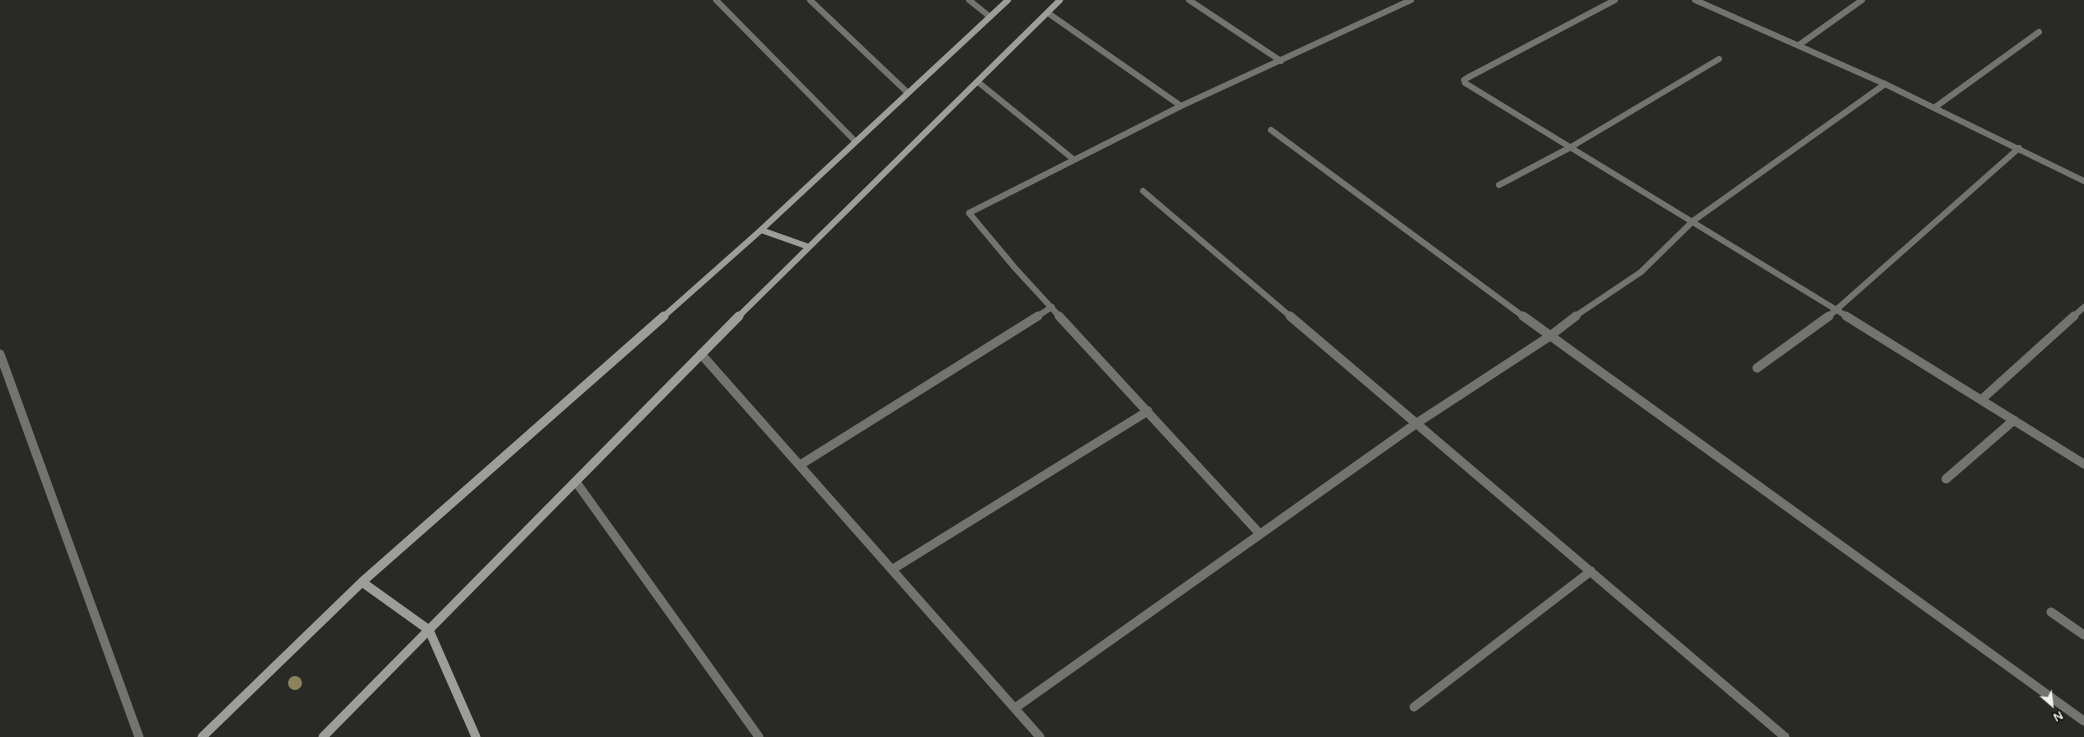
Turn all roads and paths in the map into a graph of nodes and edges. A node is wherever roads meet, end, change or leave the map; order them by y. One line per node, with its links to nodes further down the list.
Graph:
1 (716, 0): 23 (street)
2 (810, 0): 19 (street)
3 (969, 0): 12 (street)
4 (1008, 0): 12 (street)
5 (1060, 0): 11 (street)
6 (1189, 0): 16 (street)
7 (1411, 0): 16 (street)
8 (1615, 0): 24 (street)
9 (1695, 0): 14 (street)
10 (1862, 0): 14 (street)
11 (1048, 13): 17 (street); 20 (street)
12 (989, 16): 19 (street)
13 (2039, 32): 21 (street)
14 (1799, 45): 18 (street)
15 (1719, 59): 24 (street)
16 (1281, 60): 20 (street)
17 (978, 82): 26 (street); 32 (street)
18 (1884, 84): 21 (street); 30 (street)
19 (907, 92): 23 (street)
20 (1181, 106): 26 (street)
21 (1934, 108): 25 (street)
22 (1271, 130): 36 (street)
23 (855, 141): 31 (street)
24 (1571, 147): 28 (street); 30 (street)
25 (2018, 148): 27 (street); 35 (street)
26 (1073, 159): 34 (street)
27 (2084, 180)
28 (1499, 185)
29 (1143, 191): 43 (street)
30 (1693, 221): 35 (street); 36 (street)
31 (761, 230): 32 (street); 51 (street)
32 (809, 247): 38 (street)
33 (2084, 307): 40 (street)
34 (1052, 308): 41 (street); 45 (street)
35 (1837, 310): 39 (street); 40 (street)
36 (1550, 336): 43 (street); 57 (street)
37 (0, 354): 58 (street)
38 (701, 354): 45 (street); 47 (street)
39 (1758, 368)
40 (1982, 400): 42 (street)
41 (1148, 411): 48 (street); 49 (street)
42 (2014, 420): 44 (street); 46 (street)
43 (1417, 423): 48 (street); 50 (street)
44 (2084, 464)
45 (800, 465): 49 (street)
46 (1946, 479)
47 (576, 482): 53 (street); 62 (street)
48 (1260, 534): 56 (street)
49 (893, 569): 56 (street)
50 (1591, 571): 55 (street); 64 (street)
51 (362, 582): 53 (street); 59 (street)
52 (2051, 612): 54 (street)
53 (429, 630): 60 (street); 61 (street)
54 (2084, 635)
55 (1414, 707)
56 (1015, 708): 63 (street)
57 (2084, 721)
58 (139, 737)
59 (202, 737)
60 (323, 737)
61 (476, 737)
62 (759, 737)
63 (1040, 737)
64 (1785, 737)

